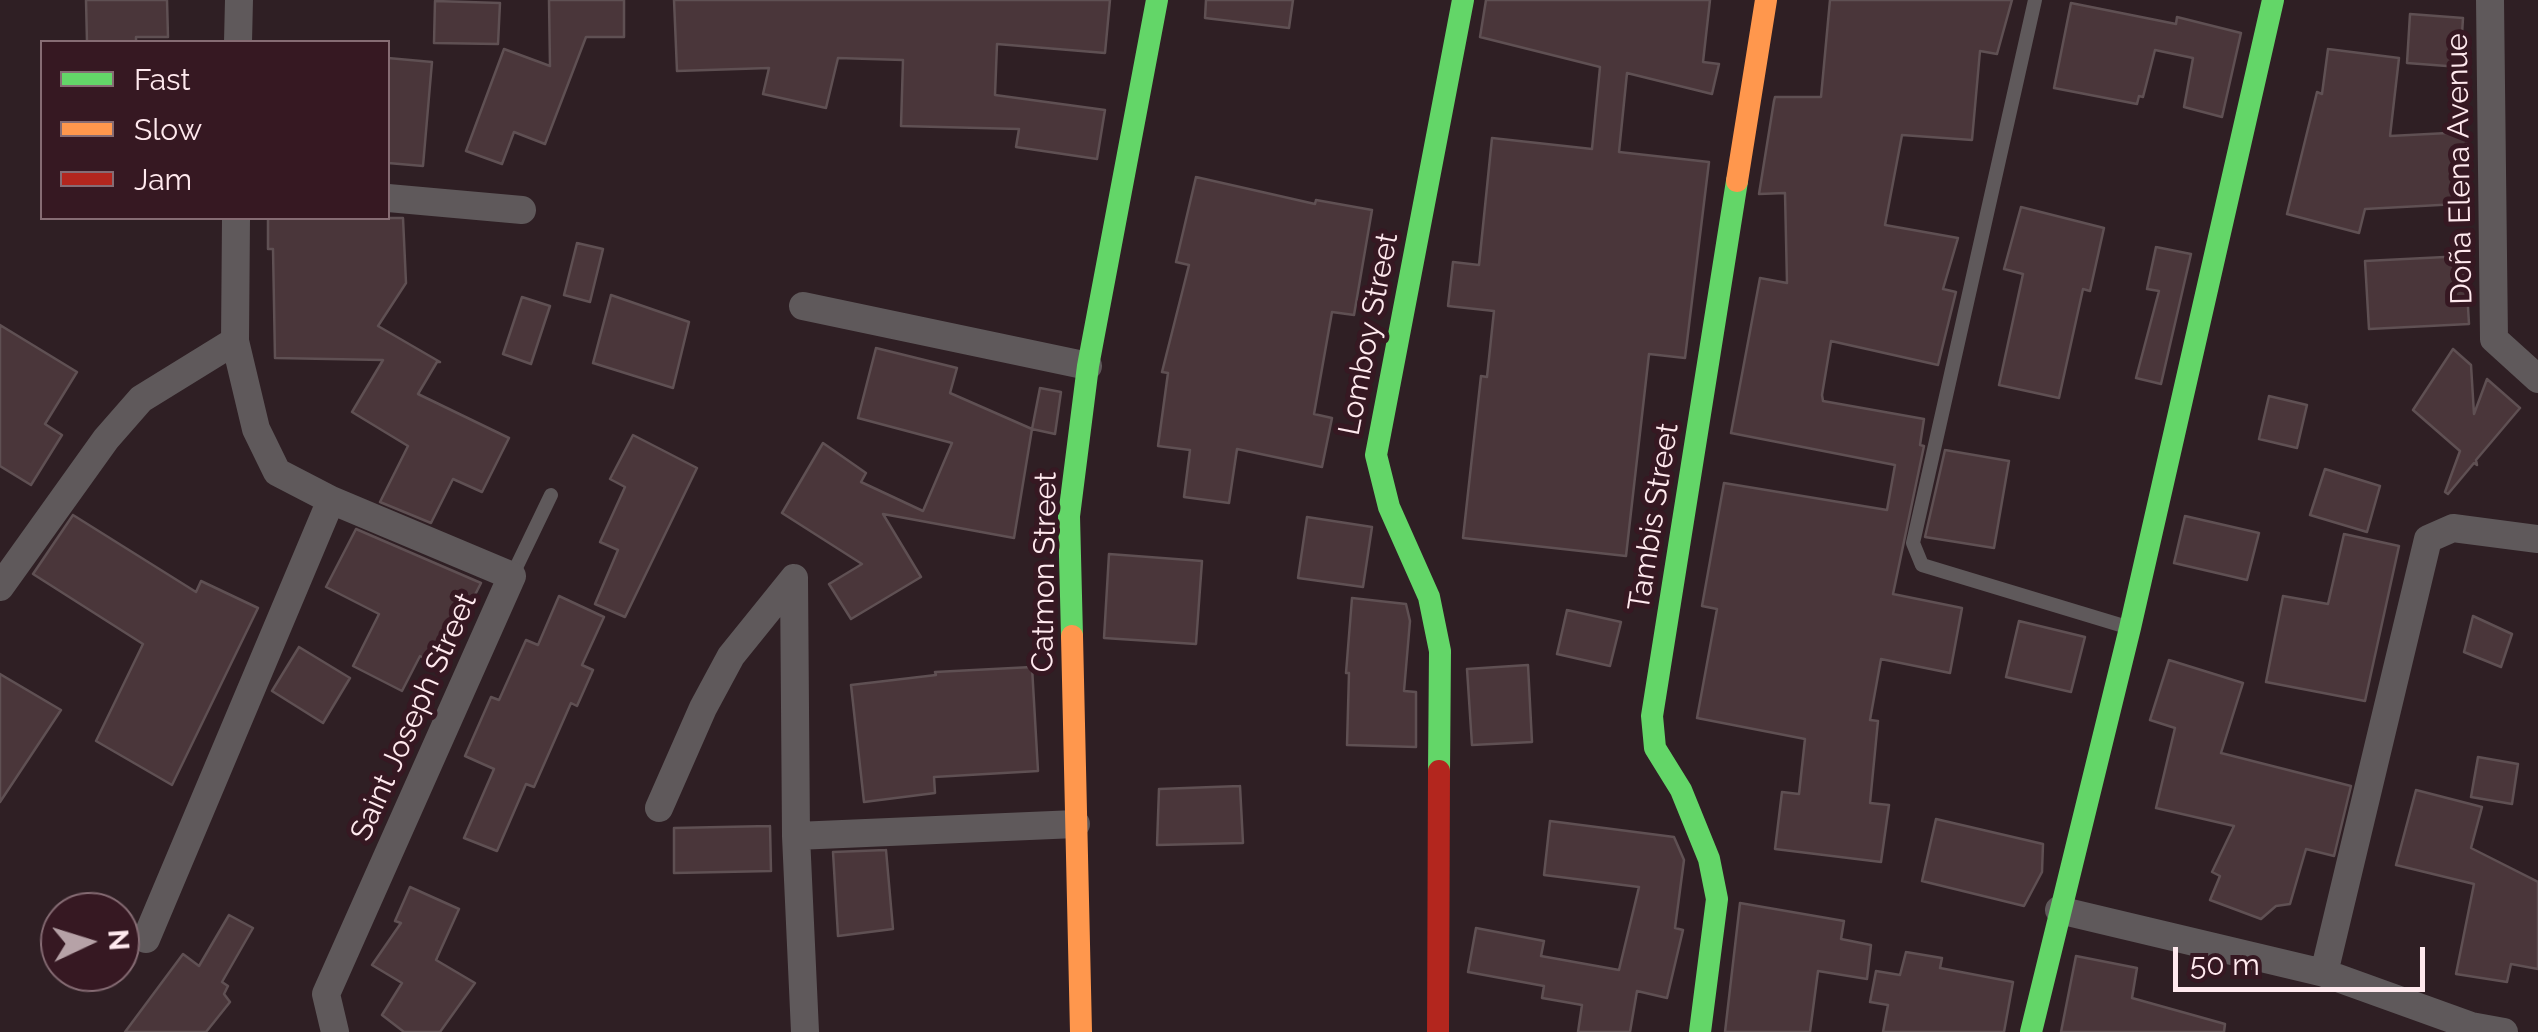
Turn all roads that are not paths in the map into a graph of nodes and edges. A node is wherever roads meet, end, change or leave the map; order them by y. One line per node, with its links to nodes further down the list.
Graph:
1 (239, 0): 8 (street)
2 (1157, 0): 14 (street, Catmon Street)
3 (1463, 0): 32 (street, Lomboy Street)
4 (1766, 0): 33 (street, Tambis Street)
5 (2036, 0): 21 (lane)
6 (2272, 0): 21 (street)
7 (2490, 0): 15 (street, Doña Elena Avenue)
8 (238, 40)
9 (390, 198): 10 (street)
10 (522, 210)
11 (236, 220): 13 (street, Saint Joseph Street)
12 (803, 306): 14 (street)
13 (234, 342): 17 (street, Saint Joseph Street); 20 (street)
14 (1088, 366): 23 (street, Catmon Street)
15 (2538, 378)
16 (551, 495): 19 (lane)
17 (330, 500): 19 (street, Saint Joseph Street); 26 (street)
18 (2538, 540): 27 (street)
19 (512, 576): 29 (street, Saint Joseph Street)
20 (0, 586)
21 (2130, 628): 25 (street)
22 (659, 808): 24 (street)
23 (1076, 824): 24 (street); 31 (street, Catmon Street)
24 (796, 836): 30 (street)
25 (2059, 910): 27 (street); 34 (street)
26 (146, 939)
27 (2324, 973): 28 (street)
28 (2469, 1029): 35 (street)
29 (335, 1032)
30 (805, 1032)
31 (1081, 1032)
32 (1438, 1032)
33 (1700, 1032)
34 (2032, 1032)
35 (2504, 1032)

